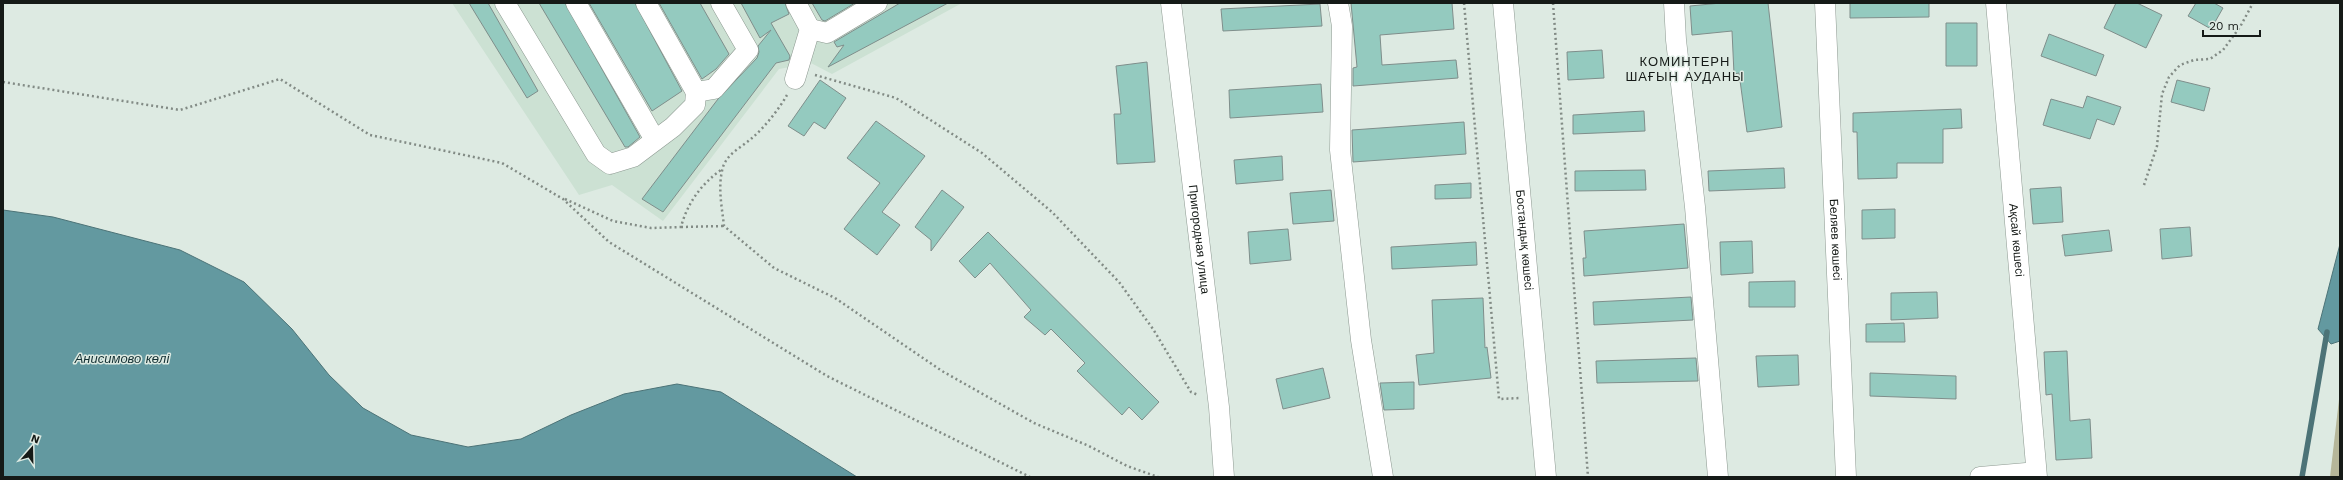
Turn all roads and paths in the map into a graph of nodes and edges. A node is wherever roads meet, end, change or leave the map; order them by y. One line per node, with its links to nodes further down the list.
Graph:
1 (505, 3): 20 (street)
2 (576, 3): 20 (street)
3 (646, 3): 19 (street)
4 (721, 3): 19 (street)
5 (796, 3): 16 (street)
6 (1170, 3): 27 (street, Пригородная улица)
7 (1338, 3): 32 (street)
8 (1464, 3): 26 (path)
9 (1503, 3): 26 (street, Бостандық көшесі)
10 (1553, 3): 34 (path)
11 (1674, 3): 35 (street)
12 (1824, 3): 36 (street, Беляев көшесі)
13 (1996, 3): 28 (street, Ақсай көшесі)
14 (2253, 3): 22 (path)
15 (873, 4): 16 (street)
16 (810, 29): 17 (street)
17 (796, 79): 21 (path); 27 (path)
18 (3, 82): 23 (path)
19 (696, 92): 20 (street)
20 (655, 140)
21 (722, 170): 24 (path); 25 (path)
22 (2144, 184)
23 (563, 199): 25 (path); 29 (path)
24 (724, 226): 25 (path); 30 (path)
25 (681, 227)
26 (1539, 397): 33 (street, Бостандық көшесі)
27 (1219, 407): 31 (street, Пригородная улица)
28 (2036, 474): 37 (street)
29 (1030, 477)
30 (1158, 477)
31 (1224, 477)
32 (1383, 477)
33 (1546, 477)
34 (1588, 477)
35 (1718, 477)
36 (1846, 477)
37 (1980, 477)

